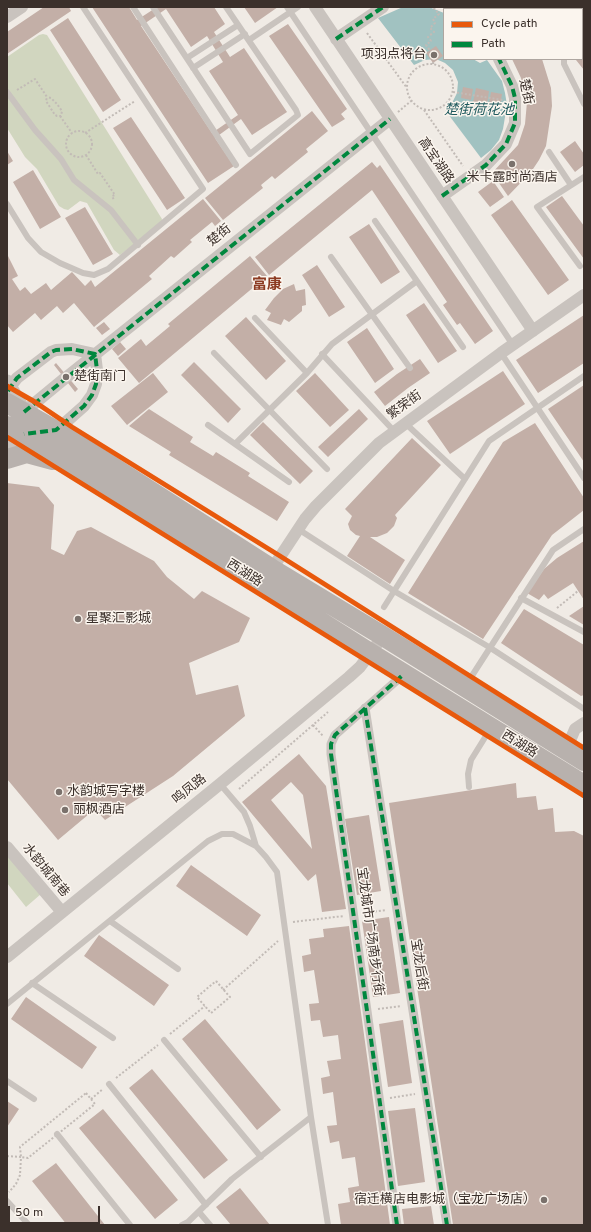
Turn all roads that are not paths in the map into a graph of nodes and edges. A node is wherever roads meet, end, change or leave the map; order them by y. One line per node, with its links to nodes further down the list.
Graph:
1 (22, 7): 10 (street)
2 (83, 7): 29 (lane)
3 (133, 7): 23 (lane)
4 (153, 7): 14 (lane)
5 (226, 7): 11 (lane)
6 (298, 7): 9 (lane)
7 (314, 7): 13 (street, 高宝湖路)
8 (383, 7): 13 (street)
9 (289, 10): 12 (lane); 21 (lane)
10 (7, 17)
11 (238, 25): 12 (lane); 14 (lane)
12 (247, 37): 17 (lane); 17 (lane)
13 (336, 38): 20 (street, 高宝湖路)
14 (187, 58): 17 (lane)
15 (499, 60): 26 (street, 楚街)
16 (564, 60): 19 (lane)
17 (194, 68)
18 (8, 93): 29 (lane)
19 (584, 104)
20 (390, 119): 21 (street, 楚街); 26 (street, 高宝湖路)
21 (371, 133): 37 (lane); 41 (street, 楚街)
22 (549, 152): 25 (lane)
23 (236, 165)
24 (584, 177): 25 (lane)
25 (571, 185): 31 (lane)
26 (442, 196): 36 (street, 高宝湖路)
27 (7, 204): 29 (lane)
28 (375, 221): 32 (lane)
29 (138, 245)
30 (331, 257): 34 (lane)
31 (580, 266)
32 (418, 281): 34 (lane); 38 (lane)
33 (584, 295): 36 (street, 繁荣街)
34 (372, 314): 42 (lane); 43 (lane)
35 (255, 318): 44 (lane)
36 (533, 331): 37 (street, 繁荣街)
37 (513, 345): 40 (street, 繁荣街)
38 (463, 347)
39 (214, 353): 48 (lane)
40 (502, 353): 47 (lane); 49 (street, 繁荣街)
41 (95, 354): 46 (street, 楚街); 46 (street); 52 (street)
42 (322, 354): 44 (lane); 53 (lane)
43 (410, 368)
44 (306, 373): 48 (lane)
45 (584, 376): 47 (lane)
46 (10, 392): 51 (street); 52 (main road, 西湖路)
47 (538, 408): 59 (lane); 60 (lane)
48 (270, 410): 54 (lane); 57 (lane)
49 (405, 423): 53 (street, 繁荣街); 60 (lane)
50 (208, 425): 54 (lane)
51 (15, 430): 52 (street); 55 (street); 58 (main road, 西湖路)
52 (56, 430): 64 (main road, 西湖路)
53 (394, 430): 62 (street, 繁荣街)
54 (235, 444): 61 (lane)
55 (7, 449)
56 (7, 459): 58 (main road)
57 (327, 470)
58 (90, 476): 71 (main road, 西湖路)
59 (584, 478)
60 (465, 479): 65 (lane)
61 (289, 482)
62 (298, 529): 64 (street, 繁荣街); 65 (lane)
63 (584, 529): 66 (lane)
64 (272, 569): 69 (main road, 西湖路)
65 (394, 591): 67 (lane); 70 (lane)
66 (520, 598): 68 (lane); 70 (lane)
67 (384, 607)
68 (584, 632)
69 (383, 636): 71 (street, 鸣凤路); 73 (main road, 西湖路)
70 (489, 647): 73 (lane); 75 (lane)
71 (370, 653): 72 (main road, 西湖路); 80 (street, 鸣凤路)
72 (404, 674): 74 (street); 77 (main road, 西湖路)
73 (464, 687): 78 (main road, 西湖路)
74 (365, 708): 107 (street, 宝龙城市广场南步行街); 108 (street, 宝龙后街)
75 (584, 709)
76 (584, 723): 78 (street)
77 (491, 728): 81 (main road, 西湖路); 82 (lane)
78 (566, 750): 79 (main road, 西湖路)
79 (584, 761)
80 (220, 784): 83 (lane); 85 (street, 鸣凤路)
81 (584, 784)
82 (469, 787)
83 (256, 846): 86 (lane); 96 (lane)
84 (7, 847): 85 (street, 水韵城南巷)
85 (62, 912): 87 (street, 鸣凤路)
86 (110, 921): 88 (lane); 89 (lane)
87 (7, 956)
88 (178, 969)
89 (32, 983): 90 (lane); 91 (lane)
90 (7, 1004)
91 (113, 1038)
92 (164, 1040): 98 (lane)
93 (7, 1081): 95 (lane)
94 (109, 1084): 100 (lane)
95 (34, 1099)
96 (311, 1117): 98 (lane); 106 (lane)
97 (57, 1134): 103 (lane)
98 (261, 1157): 100 (lane)
99 (7, 1201): 102 (lane)
100 (206, 1206): 101 (lane)
101 (199, 1212): 104 (lane); 105 (lane)
102 (29, 1225)
103 (130, 1225)
104 (182, 1225)
105 (210, 1225)
106 (328, 1225)
107 (396, 1225)
108 (447, 1225)

